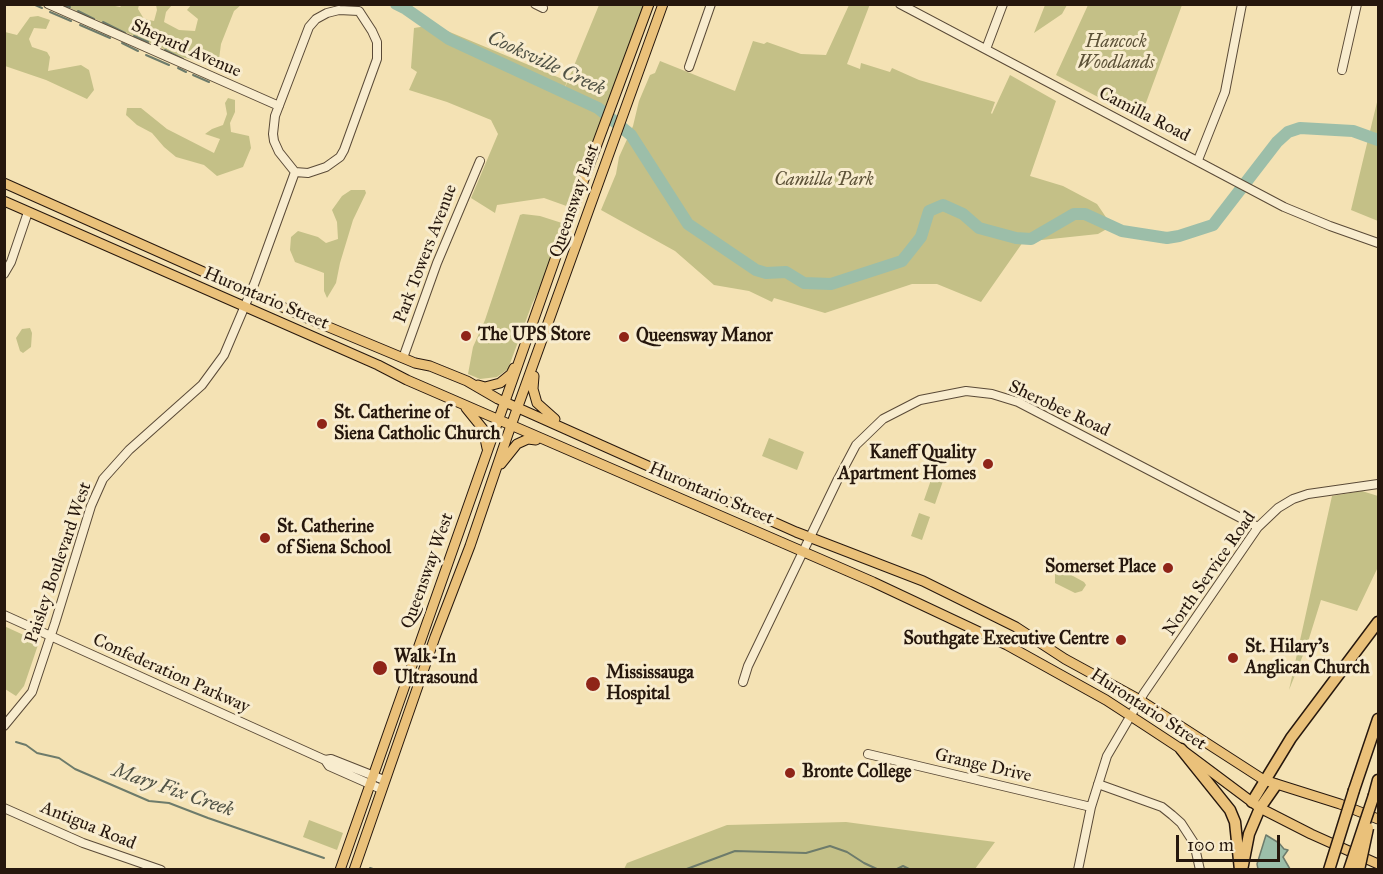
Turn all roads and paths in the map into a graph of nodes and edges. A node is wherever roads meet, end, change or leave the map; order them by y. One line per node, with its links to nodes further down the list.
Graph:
1 (48, 4): 13 (street, Shepard Avenue)
2 (649, 4): 24 (main road, Queensway East)
3 (663, 4): 26 (main road, Queensway East)
4 (711, 4): 11 (street)
5 (900, 4): 10 (street, Camilla Road)
6 (1003, 4): 10 (street)
7 (1242, 4): 14 (street)
8 (1357, 4): 12 (street)
9 (360, 7): 13 (street); 16 (street)
10 (986, 49): 14 (street, Camilla Road)
11 (689, 67)
12 (1342, 70)
13 (279, 106): 16 (street)
14 (1198, 160): 20 (street, Camilla Road)
15 (480, 161): 25 (street, Park Towers Avenue)
16 (295, 172): 22 (street, Paisley Boulevard West)
17 (4, 183): 22 (main road, Hurontario Street)
18 (4, 201): 19 (main road, Hurontario Street)
19 (28, 212): 21 (street); 23 (main road, Hurontario Street)
20 (1378, 243)
21 (4, 274)
22 (250, 293): 23 (street, Paisley Boulevard West); 25 (main road, Hurontario Street)
23 (244, 307): 29 (main road, Hurontario Street); 43 (street, Paisley Boulevard West)
24 (527, 342): 27 (main road); 28 (main road, Queensway East)
25 (403, 358): 27 (main road, Hurontario Street)
26 (534, 365): 30 (main road, Queensway East); 33 (main road)
27 (467, 381): 28 (main road, Hurontario Street)
28 (506, 402): 30 (main road, Hurontario Street); 31 (main road, Queensway East)
29 (462, 403): 31 (main road, Hurontario Street); 35 (main road)
30 (518, 408): 32 (main road, Queensway East); 33 (main road, Hurontario Street)
31 (499, 420): 32 (main road, Hurontario Street); 35 (main road, Queensway West)
32 (511, 425): 34 (main road, Hurontario Street); 36 (main road, Queensway West)
33 (569, 429): 39 (main road, Hurontario Street)
34 (549, 442): 36 (main road); 40 (main road, Hurontario Street)
35 (487, 456): 51 (main road, Queensway West)
36 (496, 470): 56 (main road, Queensway West)
37 (1378, 484): 38 (street, North Service Road)
38 (1258, 527): 39 (street, Sherobee Road); 45 (street, North Service Road)
39 (811, 538): 40 (street, Sherobee Road); 45 (main road, Hurontario Street)
40 (804, 552): 44 (street, Sherobee Road); 46 (main road, Hurontario Street)
41 (4, 615): 43 (street, Confederation Parkway)
42 (1378, 622): 52 (highway)
43 (51, 636): 48 (street, Paisley Boulevard West); 51 (street, Confederation Parkway)
44 (743, 682)
45 (1140, 700): 46 (street, North Service Road); 52 (main road, Hurontario Street)
46 (1131, 716): 49 (main road, Hurontario Street); 54 (street, North Service Road)
47 (1378, 719): 69 (highway, bridge)
48 (4, 726)
49 (1181, 749): 58 (main road, Hurontario Street); 68 (highway)
50 (868, 754): 59 (street, Grange Drive)
51 (372, 780): 56 (street, Confederation Parkway); 64 (main road, Queensway West)
52 (1264, 780): 55 (main road, Hurontario Street); 58 (highway)
53 (1378, 780): 57 (highway)
54 (1098, 784): 59 (street, North Service Road); 67 (street)
55 (1276, 784): 58 (highway); 61 (main road, Hurontario Street)
56 (383, 785): 65 (main road, Queensway West)
57 (1374, 795): 70 (highway, bridge); 71 (highway, bridge)
58 (1256, 805): 62 (main road, Hurontario Street); 68 (highway)
59 (1092, 807): 66 (street, North Service Road)
60 (4, 808): 63 (street, Antigua Road)
61 (1378, 819)
62 (1378, 864)
63 (161, 870)
64 (340, 870)
65 (354, 870)
66 (1078, 870)
67 (1200, 870)
68 (1241, 870)
69 (1329, 870)
70 (1348, 870)
71 (1359, 870)

